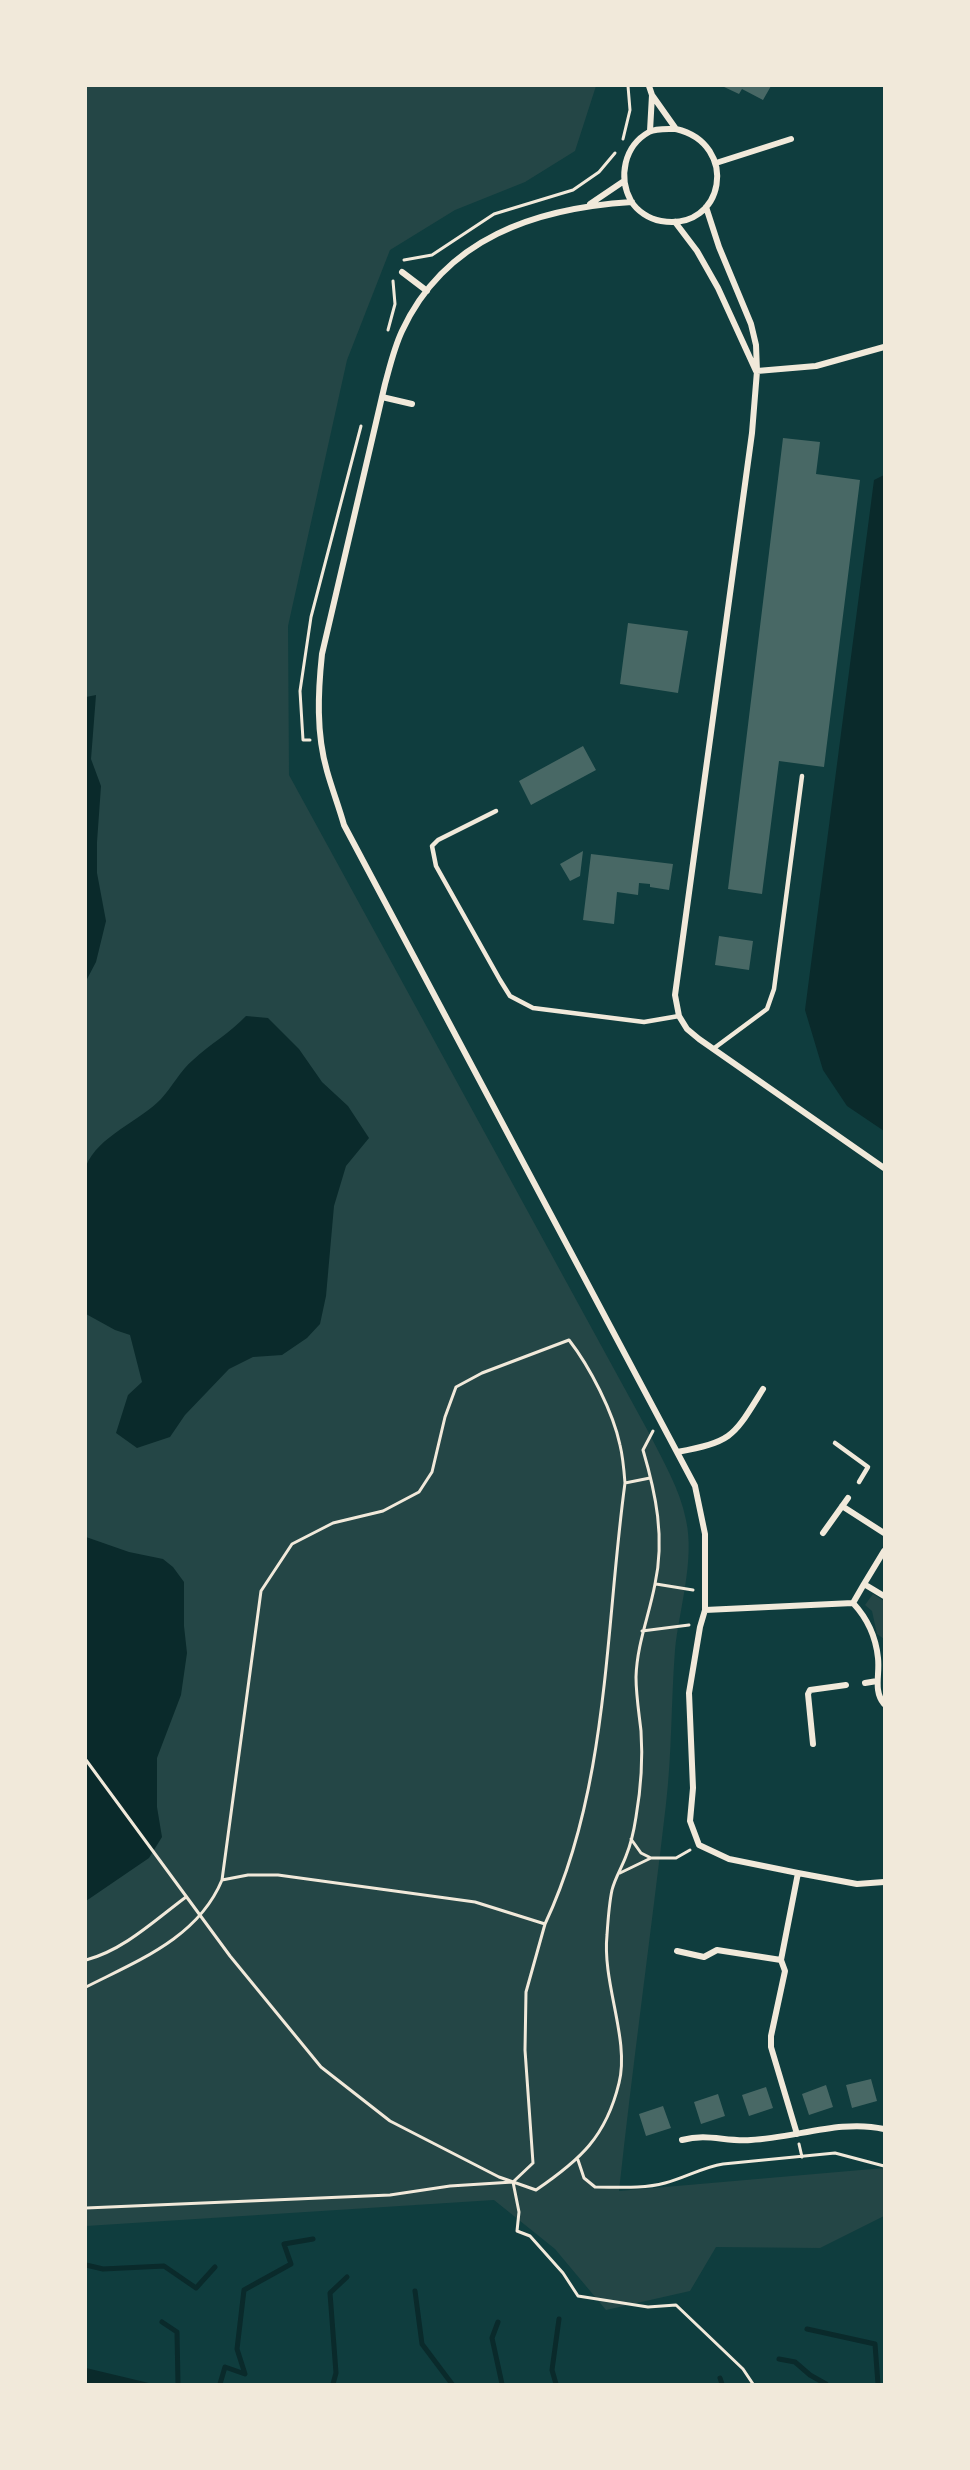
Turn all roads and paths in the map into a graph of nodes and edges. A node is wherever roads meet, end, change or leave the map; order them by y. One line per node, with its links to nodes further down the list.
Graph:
1 (627, 86): 13 (path)
2 (650, 86): 3 (street)
3 (652, 95): 4 (street); 5 (street)
4 (676, 129): 5 (street); 7 (street)
5 (650, 131): 8 (street)
6 (791, 139): 7 (street)
7 (716, 163): 11 (street)
8 (624, 181): 9 (street); 10 (street)
9 (632, 202): 10 (street); 12 (street)
10 (589, 205): 16 (street)
11 (706, 207): 12 (street); 19 (street)
12 (675, 222): 19 (street)
13 (398, 266)
14 (402, 272): 16 (street)
15 (392, 277): 17 (path)
16 (427, 291): 20 (street)
17 (385, 339)
18 (885, 347): 19 (street)
19 (757, 371): 26 (street)
20 (382, 397): 21 (street); 23 (street)
21 (412, 404)
22 (363, 419): 23 (path)
23 (321, 738): 30 (street)
24 (802, 776): 27 (lane)
25 (496, 811): 26 (lane)
26 (679, 1016): 27 (street)
27 (713, 1050): 28 (street)
28 (885, 1168)
29 (763, 1389): 32 (street)
30 (660, 1420): 32 (street); 33 (path)
31 (835, 1443): 34 (lane)
32 (677, 1452): 43 (street)
33 (651, 1478): 35 (path); 41 (path)
34 (859, 1482)
35 (625, 1483): 62 (path); 66 (path)
36 (848, 1498): 37 (street)
37 (842, 1506): 38 (street); 39 (street)
38 (823, 1533)
39 (885, 1533)
40 (885, 1551): 42 (street)
41 (656, 1584): 43 (path); 48 (path)
42 (864, 1584): 44 (street); 45 (street)
43 (704, 1590): 46 (street)
44 (885, 1596)
45 (854, 1603): 46 (street); 50 (street)
46 (705, 1610): 47 (street)
47 (700, 1627): 48 (path); 58 (street)
48 (642, 1631): 57 (path)
49 (885, 1650): 50 (street)
50 (878, 1659): 51 (street)
51 (877, 1681): 52 (street); 54 (street)
52 (865, 1683)
53 (846, 1685): 55 (street)
54 (885, 1704)
55 (813, 1743)
56 (86, 1760): 64 (path)
57 (631, 1838): 59 (path); 61 (path)
58 (699, 1845): 59 (path); 60 (street)
59 (651, 1858): 61 (path)
60 (798, 1873): 63 (street); 69 (street)
61 (619, 1874): 74 (path)
62 (222, 1880): 65 (path); 66 (path)
63 (885, 1882)
64 (186, 1897): 65 (path); 68 (path)
65 (200, 1916): 70 (path); 76 (path)
66 (545, 1924): 76 (path)
67 (678, 1952): 69 (street)
68 (86, 1960)
69 (781, 1960): 72 (street)
70 (86, 1987)
71 (885, 2129): 72 (street)
72 (796, 2134): 73 (street)
73 (682, 2140)
74 (578, 2160): 75 (path); 76 (path)
75 (885, 2166)
76 (513, 2182): 77 (path); 78 (path)
77 (86, 2208)
78 (753, 2385)

